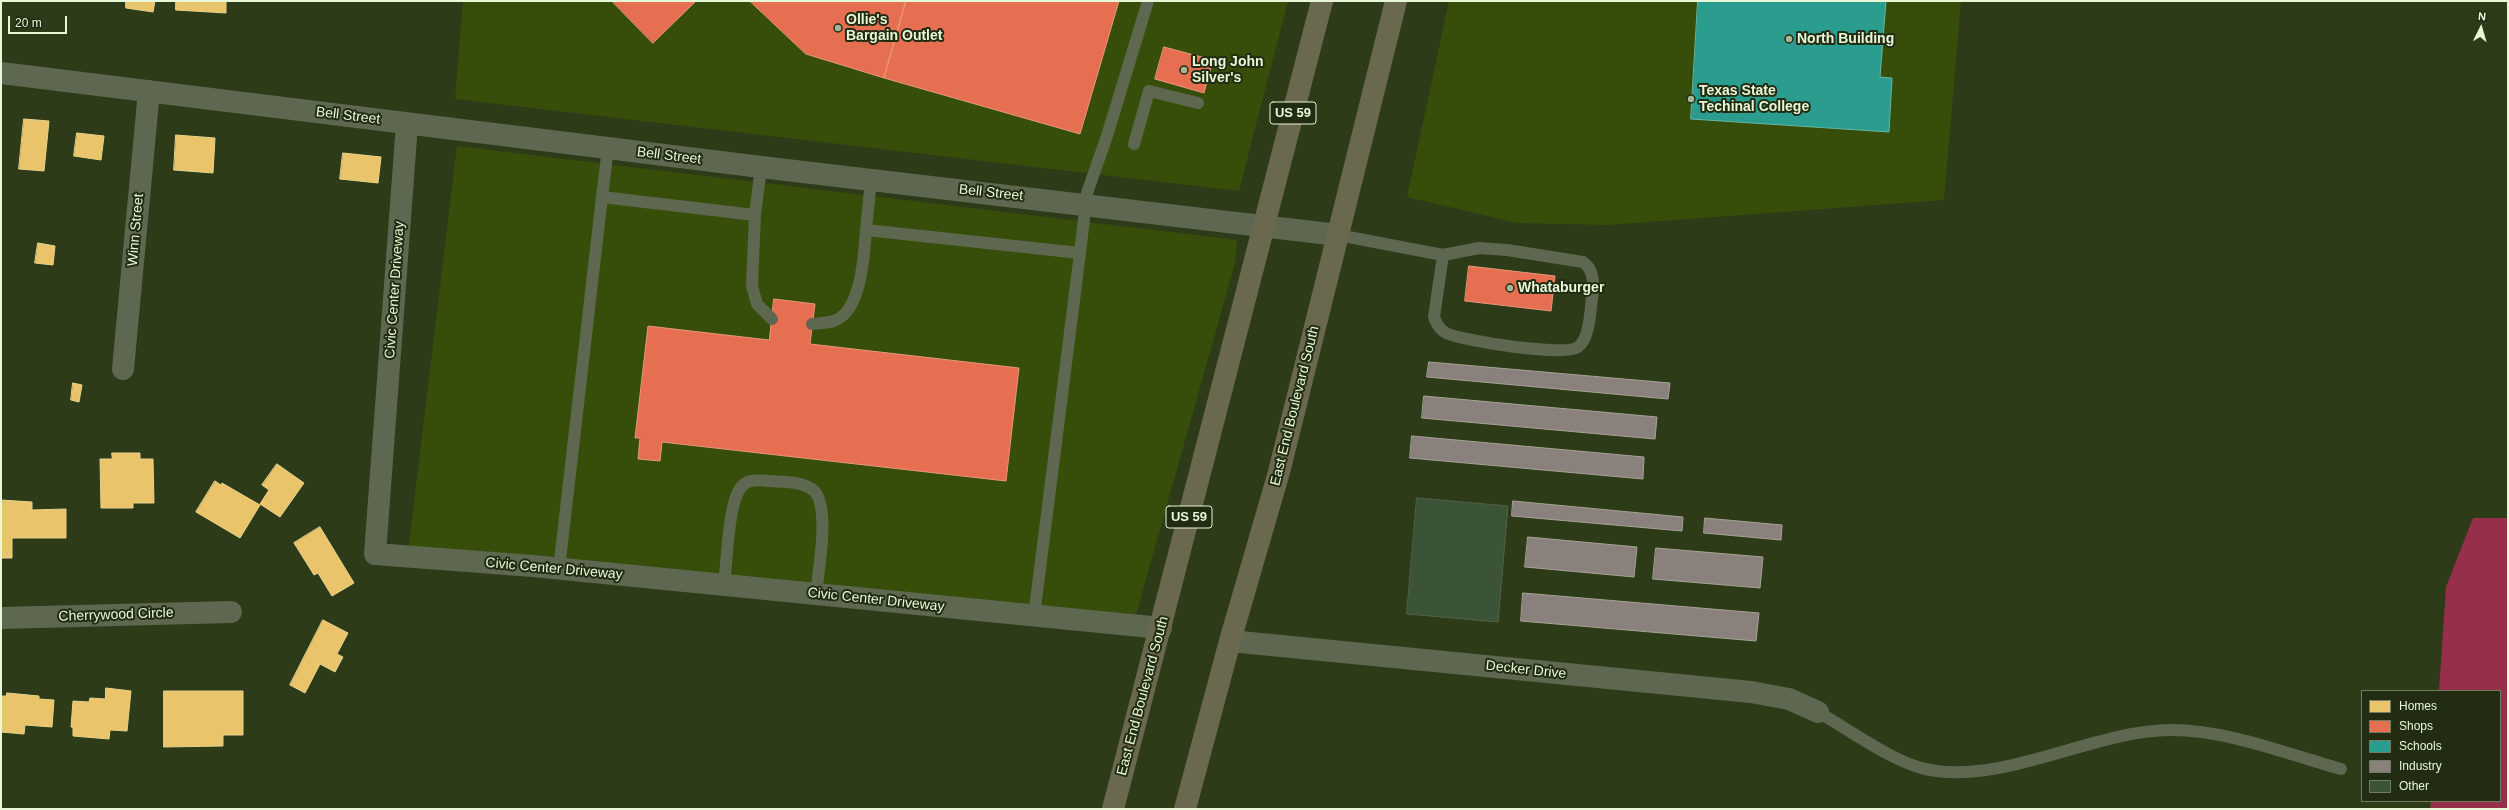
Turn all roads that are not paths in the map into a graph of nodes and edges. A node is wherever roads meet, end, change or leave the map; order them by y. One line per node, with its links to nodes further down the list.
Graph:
1 (1148, 1): 13 (lane)
2 (1322, 1): 15 (highway, East End Boulevard South / US 59)
3 (1396, 1): 17 (highway, East End Boulevard South)
4 (1, 73): 5 (street, Bell Street)
5 (149, 91): 7 (street, Bell Street); 22 (street, Winn Street)
6 (1198, 104): 8 (lane)
7 (407, 124): 9 (street, Bell Street); 23 (street, Civic Center Driveway)
8 (1134, 144)
9 (608, 148): 10 (street, Bell Street); 12 (lane)
10 (761, 167): 11 (street, Bell Street); 14 (lane)
11 (871, 180): 13 (street, Bell Street); 16 (lane)
12 (602, 197): 14 (lane); 23 (lane)
13 (1086, 204): 15 (street, Bell Street); 18 (lane)
14 (755, 215): 20 (lane)
15 (1264, 225): 17 (street, Bell Street); 29 (highway, East End Boulevard South / US 59)
16 (866, 230): 18 (lane); 21 (lane)
17 (1338, 235): 19 (lane); 30 (highway, East End Boulevard South)
18 (1080, 253): 27 (lane)
19 (1443, 255): 19 (lane)
20 (772, 319)
21 (812, 324)
22 (123, 369)
23 (559, 569): 24 (street, Civic Center Driveway)
24 (724, 586): 25 (street, Civic Center Driveway); 25 (lane)
25 (816, 594): 27 (street, Civic Center Driveway)
26 (231, 612): 28 (street, Cherrywood Circle)
27 (1034, 616): 29 (street, Civic Center Driveway)
28 (1, 618)
29 (1161, 628): 33 (highway, East End Boulevard South / US 59)
30 (1230, 641): 31 (street, Decker Drive); 34 (highway, East End Boulevard South)
31 (1818, 712): 32 (lane)
32 (2341, 769)
33 (1113, 809)
34 (1185, 809)

